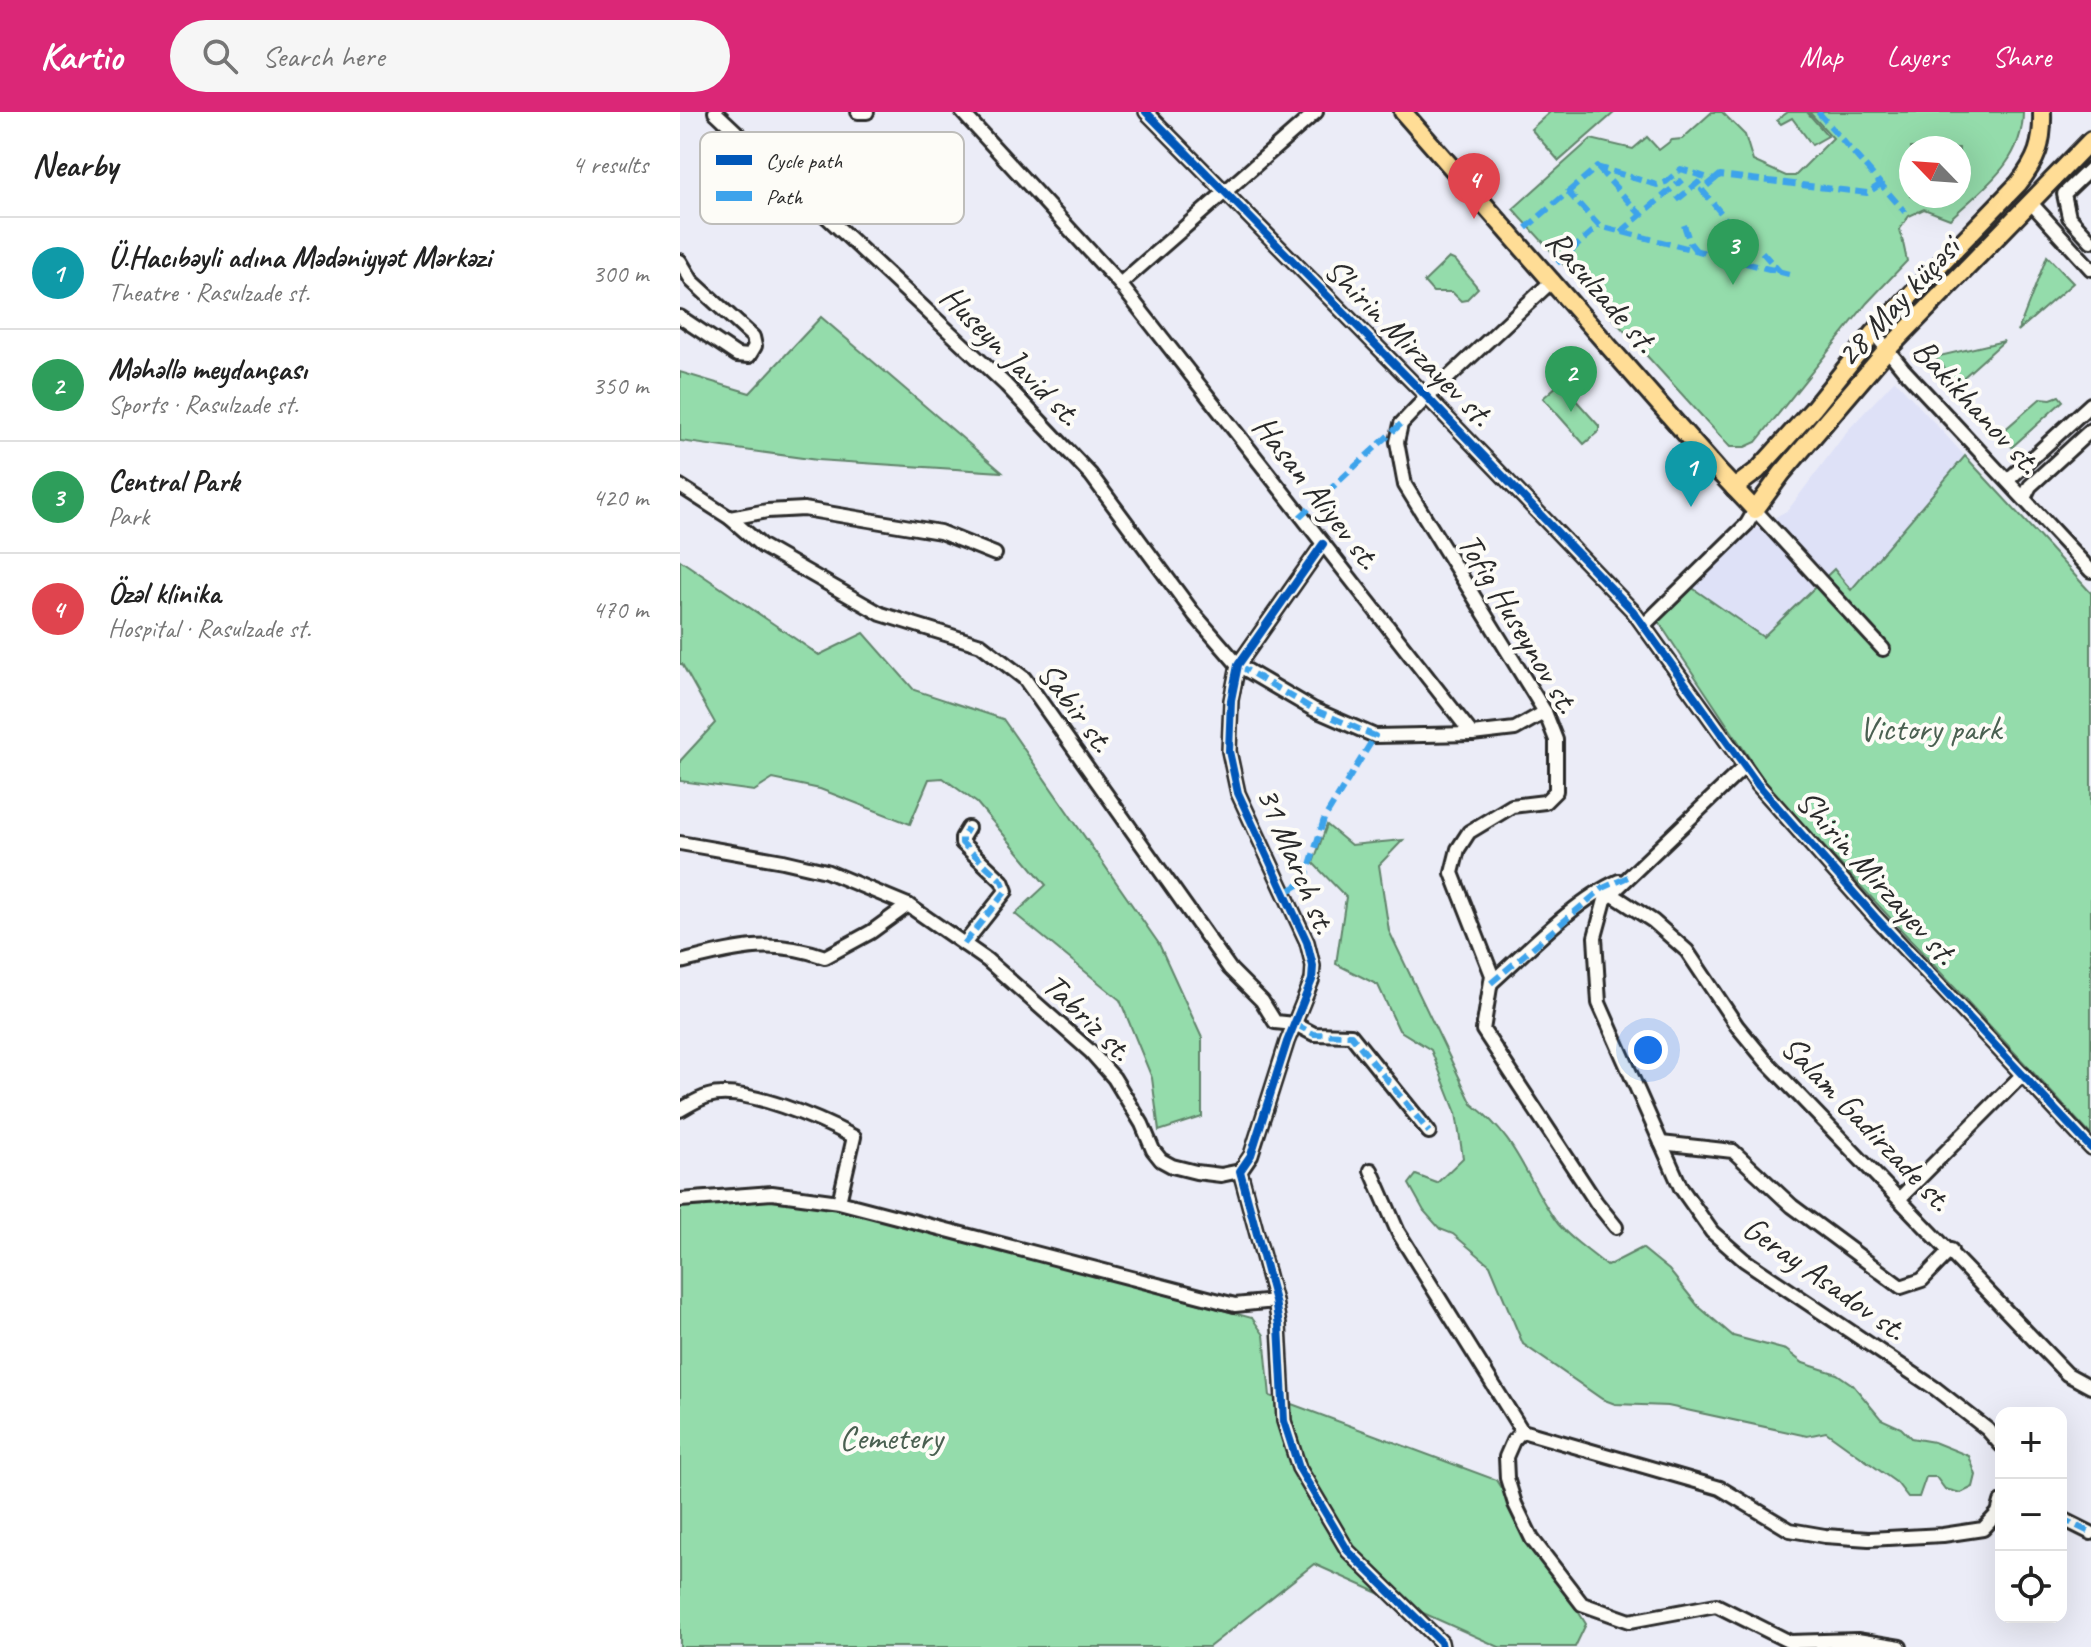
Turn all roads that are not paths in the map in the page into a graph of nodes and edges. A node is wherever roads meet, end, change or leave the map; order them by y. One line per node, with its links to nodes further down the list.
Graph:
1 (715, 112): 9 (street, Huseyn Javid st.)
2 (858, 112): 3 (street)
3 (867, 112)
4 (962, 112): 19 (street, Hasan Aliyev st.)
5 (1146, 112): 12 (street, Shirin Mirzayev st.)
6 (1316, 112): 12 (street)
7 (1403, 112): 18 (main road, Rasulzade st.)
8 (2042, 112): 21 (main road)
9 (736, 132)
10 (2091, 140): 13 (main road, 28 May küçəsi)
11 (2091, 168): 15 (street)
12 (1224, 192): 19 (street); 23 (street, Shirin Mirzayev st.)
13 (2031, 203): 17 (street); 22 (main road, 28 May küçəsi)
14 (834, 224): 37 (street, Huseyn Javid st.)
15 (2091, 241)
16 (680, 261): 20 (street)
17 (2091, 269)
18 (1553, 280): 23 (street); 28 (main road, Rasulzade st.)
19 (1120, 284): 32 (street, Hasan Aliyev st.)
20 (680, 317)
21 (1874, 333): 22 (street, Bakikhanov st.); 28 (main road)
22 (1887, 350): 26 (street, Bakikhanov st.); 30 (main road, 28 May küçəsi)
23 (1427, 397): 35 (street, Shirin Mirzayev st.); 38 (street, Tofig Huseynov st.)
24 (2091, 404): 26 (street)
25 (2091, 430): 29 (street)
26 (2008, 480): 29 (street, Bakikhanov st.)
27 (680, 486): 31 (street, Sabir st.)
28 (1734, 488): 30 (main road, Rasulzade st.)
29 (2024, 498): 34 (street, Bakikhanov st.)
30 (1755, 510): 35 (street); 36 (street)
31 (730, 518): 33 (street); 49 (street, Sabir st.)
32 (1323, 544): 37 (street, 31 March st.); 39 (street, Hasan Aliyev st.)
33 (995, 554)
34 (2091, 571)
35 (1644, 625): 40 (street, Shirin Mirzayev st.)
36 (1883, 649)
37 (1238, 665): 39 (street, Huseyn Javid st.); 49 (street, 31 March st.)
38 (1545, 712): 39 (street); 48 (street, Tofig Huseynov st.)
39 (1472, 734)
40 (1744, 767): 43 (street, Geray Asadov st.); 50 (street, Shirin Mirzayev st.)
41 (968, 828): 46 (street)
42 (680, 843): 45 (street, Tabriz st.)
43 (1628, 877): 44 (street, Geray Asadov st.); 48 (street)
44 (1610, 893): 53 (street, Geray Asadov st.); 57 (street, Salam Gadirzade st.)
45 (908, 905): 46 (street, Tabriz st.); 47 (street)
46 (964, 944): 56 (street, Tabriz st.)
47 (680, 962)
48 (1491, 983): 60 (street, Tofig Huseynov st.)
49 (1295, 1024): 52 (street, Sabir st.); 56 (street, 31 March st.)
50 (2023, 1074): 54 (street, Shirin Mirzayev st.); 57 (street)
51 (680, 1110): 59 (street)
52 (1429, 1132)
53 (1661, 1143): 61 (street); 65 (street, Geray Asadov st.)
54 (2091, 1148)
55 (1371, 1170): 64 (street)
56 (1240, 1171): 62 (street)
57 (1900, 1198): 61 (street, Salam Gadirzade st.)
58 (680, 1200): 59 (street)
59 (839, 1202): 62 (street)
60 (1616, 1227)
61 (1951, 1250): 63 (street, Salam Gadirzade st.)
62 (1275, 1301): 70 (street)
63 (2091, 1387)
64 (1522, 1431): 66 (street); 69 (street)
65 (1995, 1438)
66 (1995, 1516)
67 (2067, 1521): 68 (street)
68 (2091, 1533)
69 (1794, 1645): 71 (street)
70 (1442, 1647)
71 (1900, 1647)

